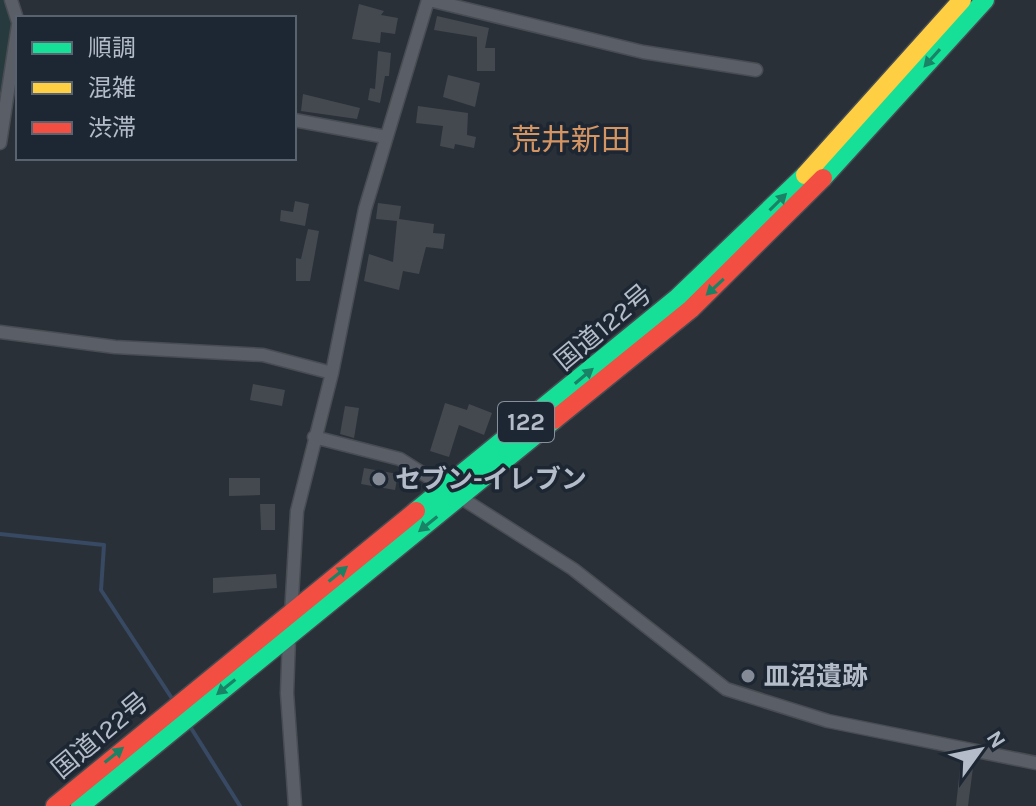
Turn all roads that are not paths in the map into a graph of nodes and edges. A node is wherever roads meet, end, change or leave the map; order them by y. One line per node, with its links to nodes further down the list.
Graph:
1 (429, 0): 5 (street); 7 (street)
2 (962, 0): 12 (highway, 国道122号 / 122, one-way to 2)
3 (985, 0): 13 (highway, 国道122号 / 122, one-way to 13)
4 (16, 37): 8 (street)
5 (756, 70)
6 (296, 120): 7 (street)
7 (386, 137): 10 (street)
8 (0, 143)
9 (0, 332): 10 (street)
10 (332, 373): 11 (street)
11 (314, 437): 12 (street); 14 (street)
12 (444, 487): 13 (street); 14 (highway, 国道122号 / 122, one-way to 12)
13 (461, 497): 15 (highway, 国道122号 / 122, one-way to 15); 16 (street)
14 (291, 613): 15 (street); 17 (highway, 国道122号 / 122, one-way to 14)
15 (289, 636): 18 (highway, 国道122号 / 122, one-way to 18); 19 (street)
16 (1036, 763)
17 (55, 806)
18 (80, 806)
19 (295, 806)

